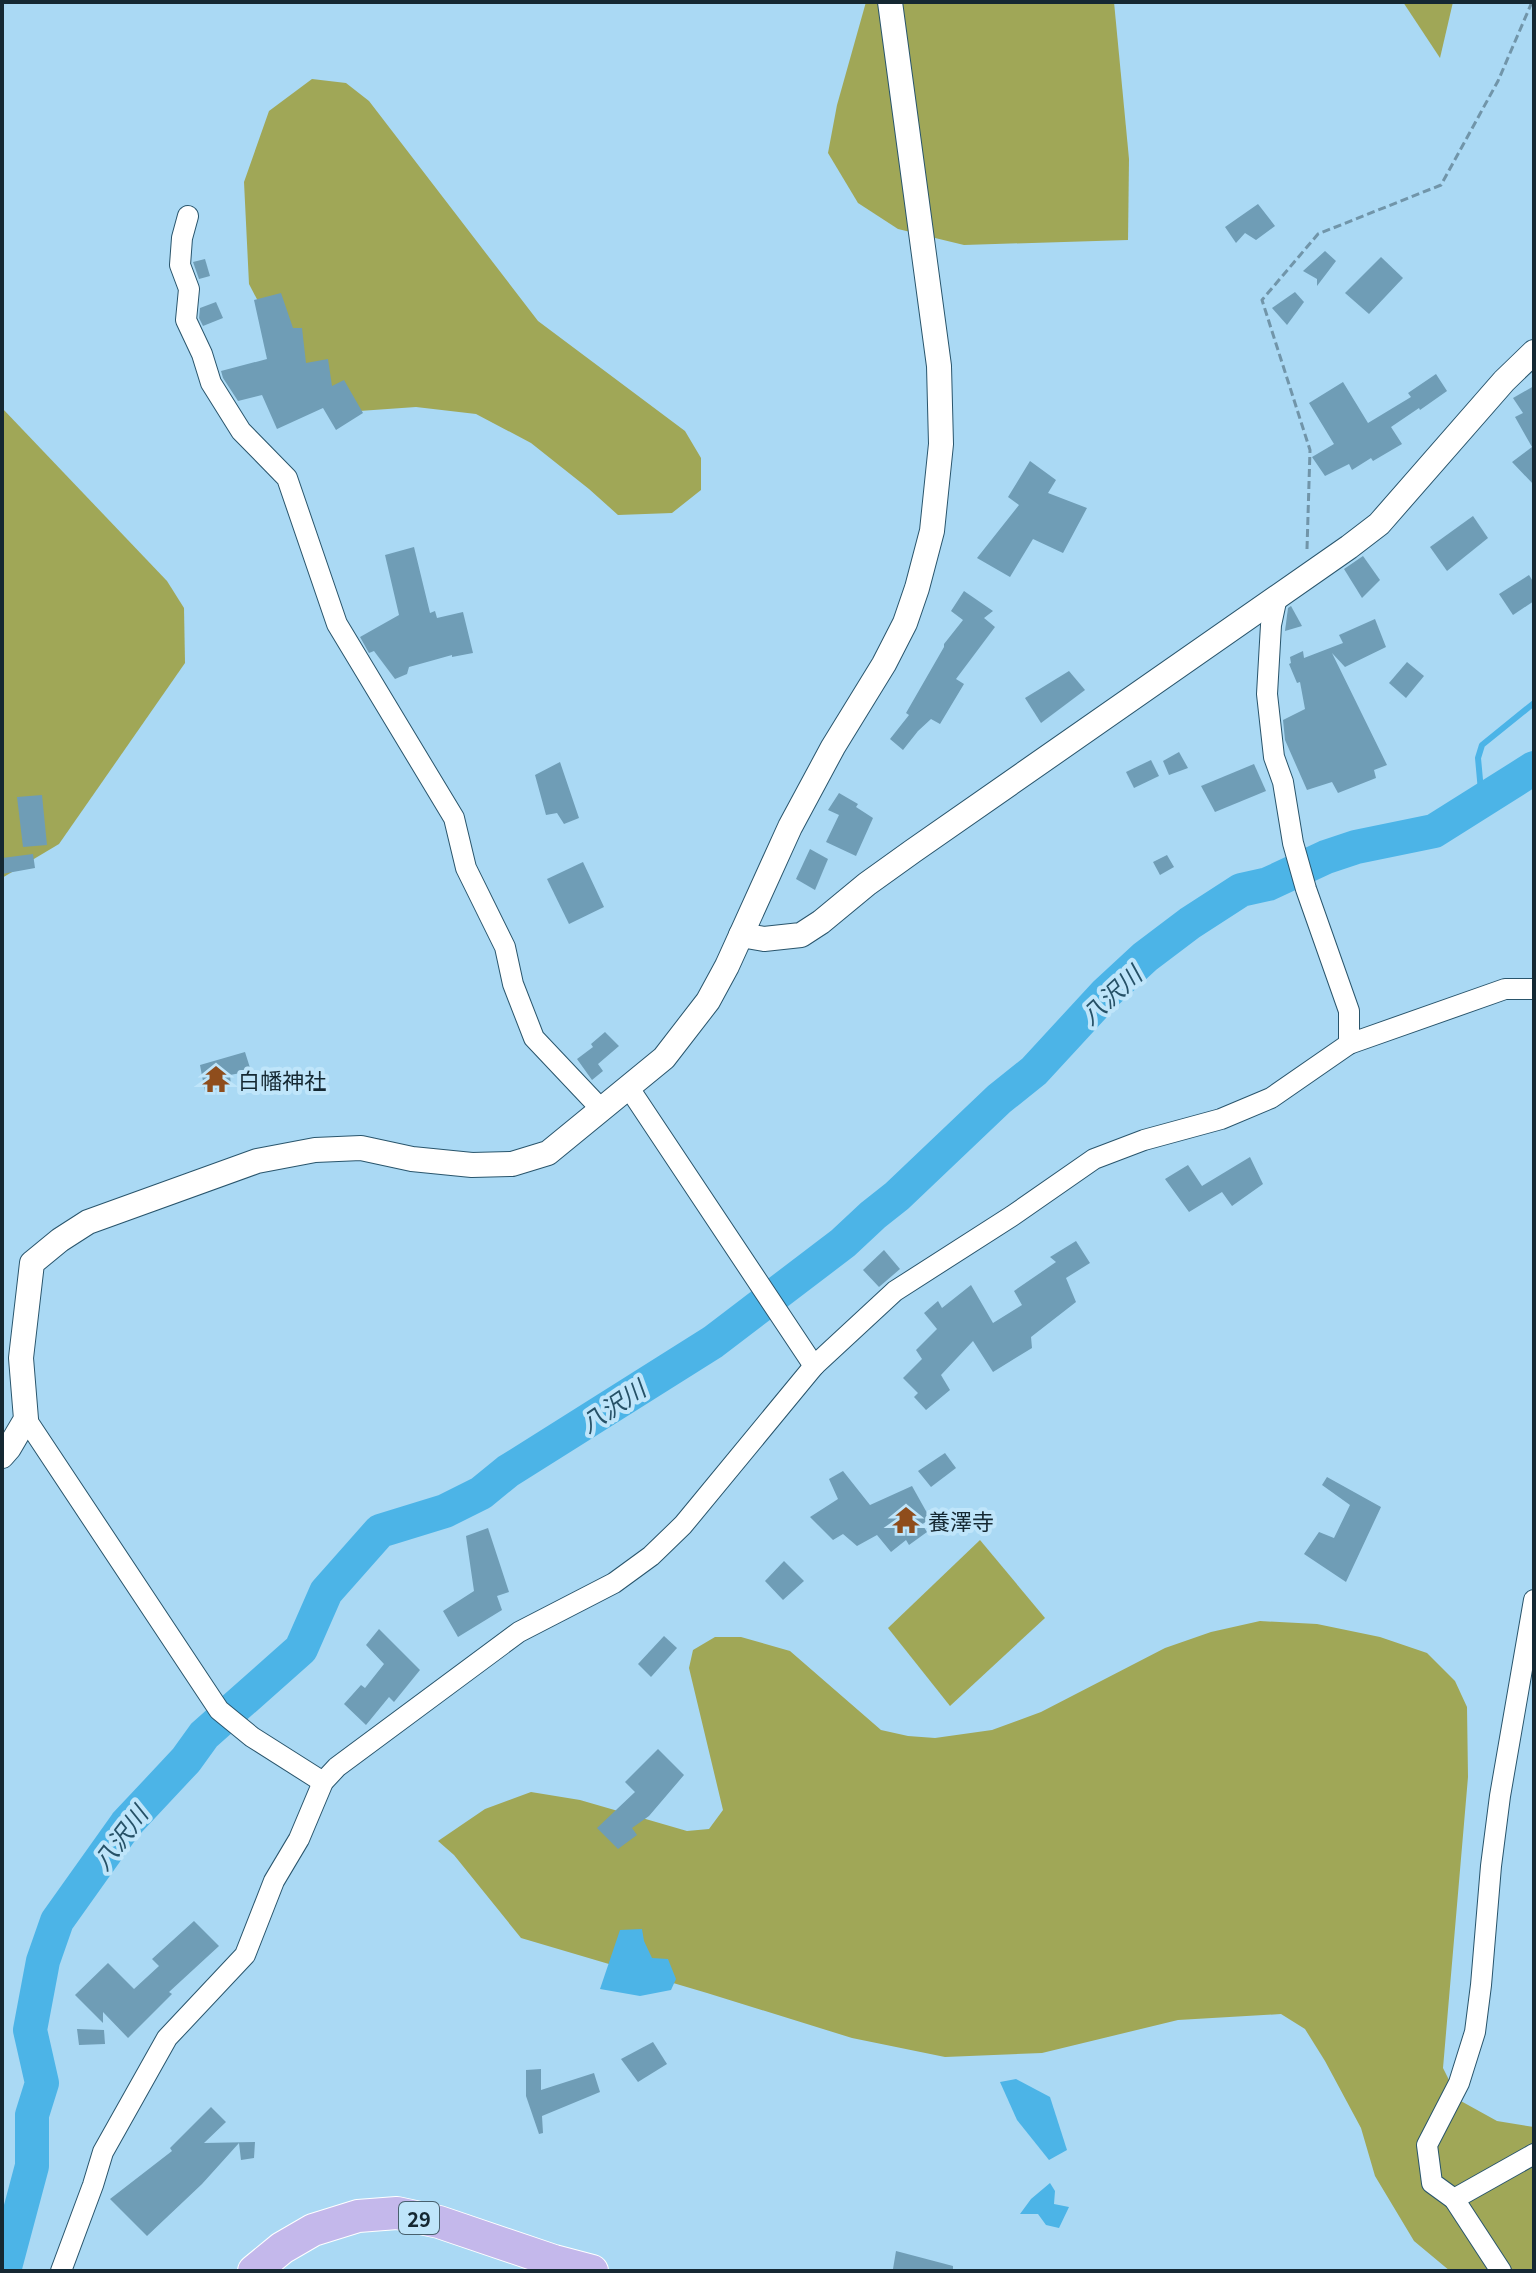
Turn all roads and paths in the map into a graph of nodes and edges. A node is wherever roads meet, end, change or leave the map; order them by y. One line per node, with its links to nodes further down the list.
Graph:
1 (890, 2): 7 (street)
2 (1532, 2): 5 (path)
3 (188, 216): 11 (street)
4 (1534, 352): 5 (street)
5 (1312, 572): 6 (street)
6 (1277, 597): 7 (street); 9 (street)
7 (741, 935): 10 (street)
8 (1534, 989): 9 (street)
9 (1349, 1044): 12 (street)
10 (629, 1088): 11 (street); 12 (street)
11 (602, 1110): 13 (street)
12 (814, 1366): 16 (street)
13 (26, 1419): 14 (street); 16 (street)
14 (2, 1456)
15 (1534, 1600): 18 (street)
16 (323, 1782): 19 (street)
17 (1534, 2154): 18 (street)
18 (1454, 2199): 22 (street)
19 (61, 2271)
20 (254, 2271): 21 (main road, 29)
21 (592, 2271)
22 (1501, 2271)

